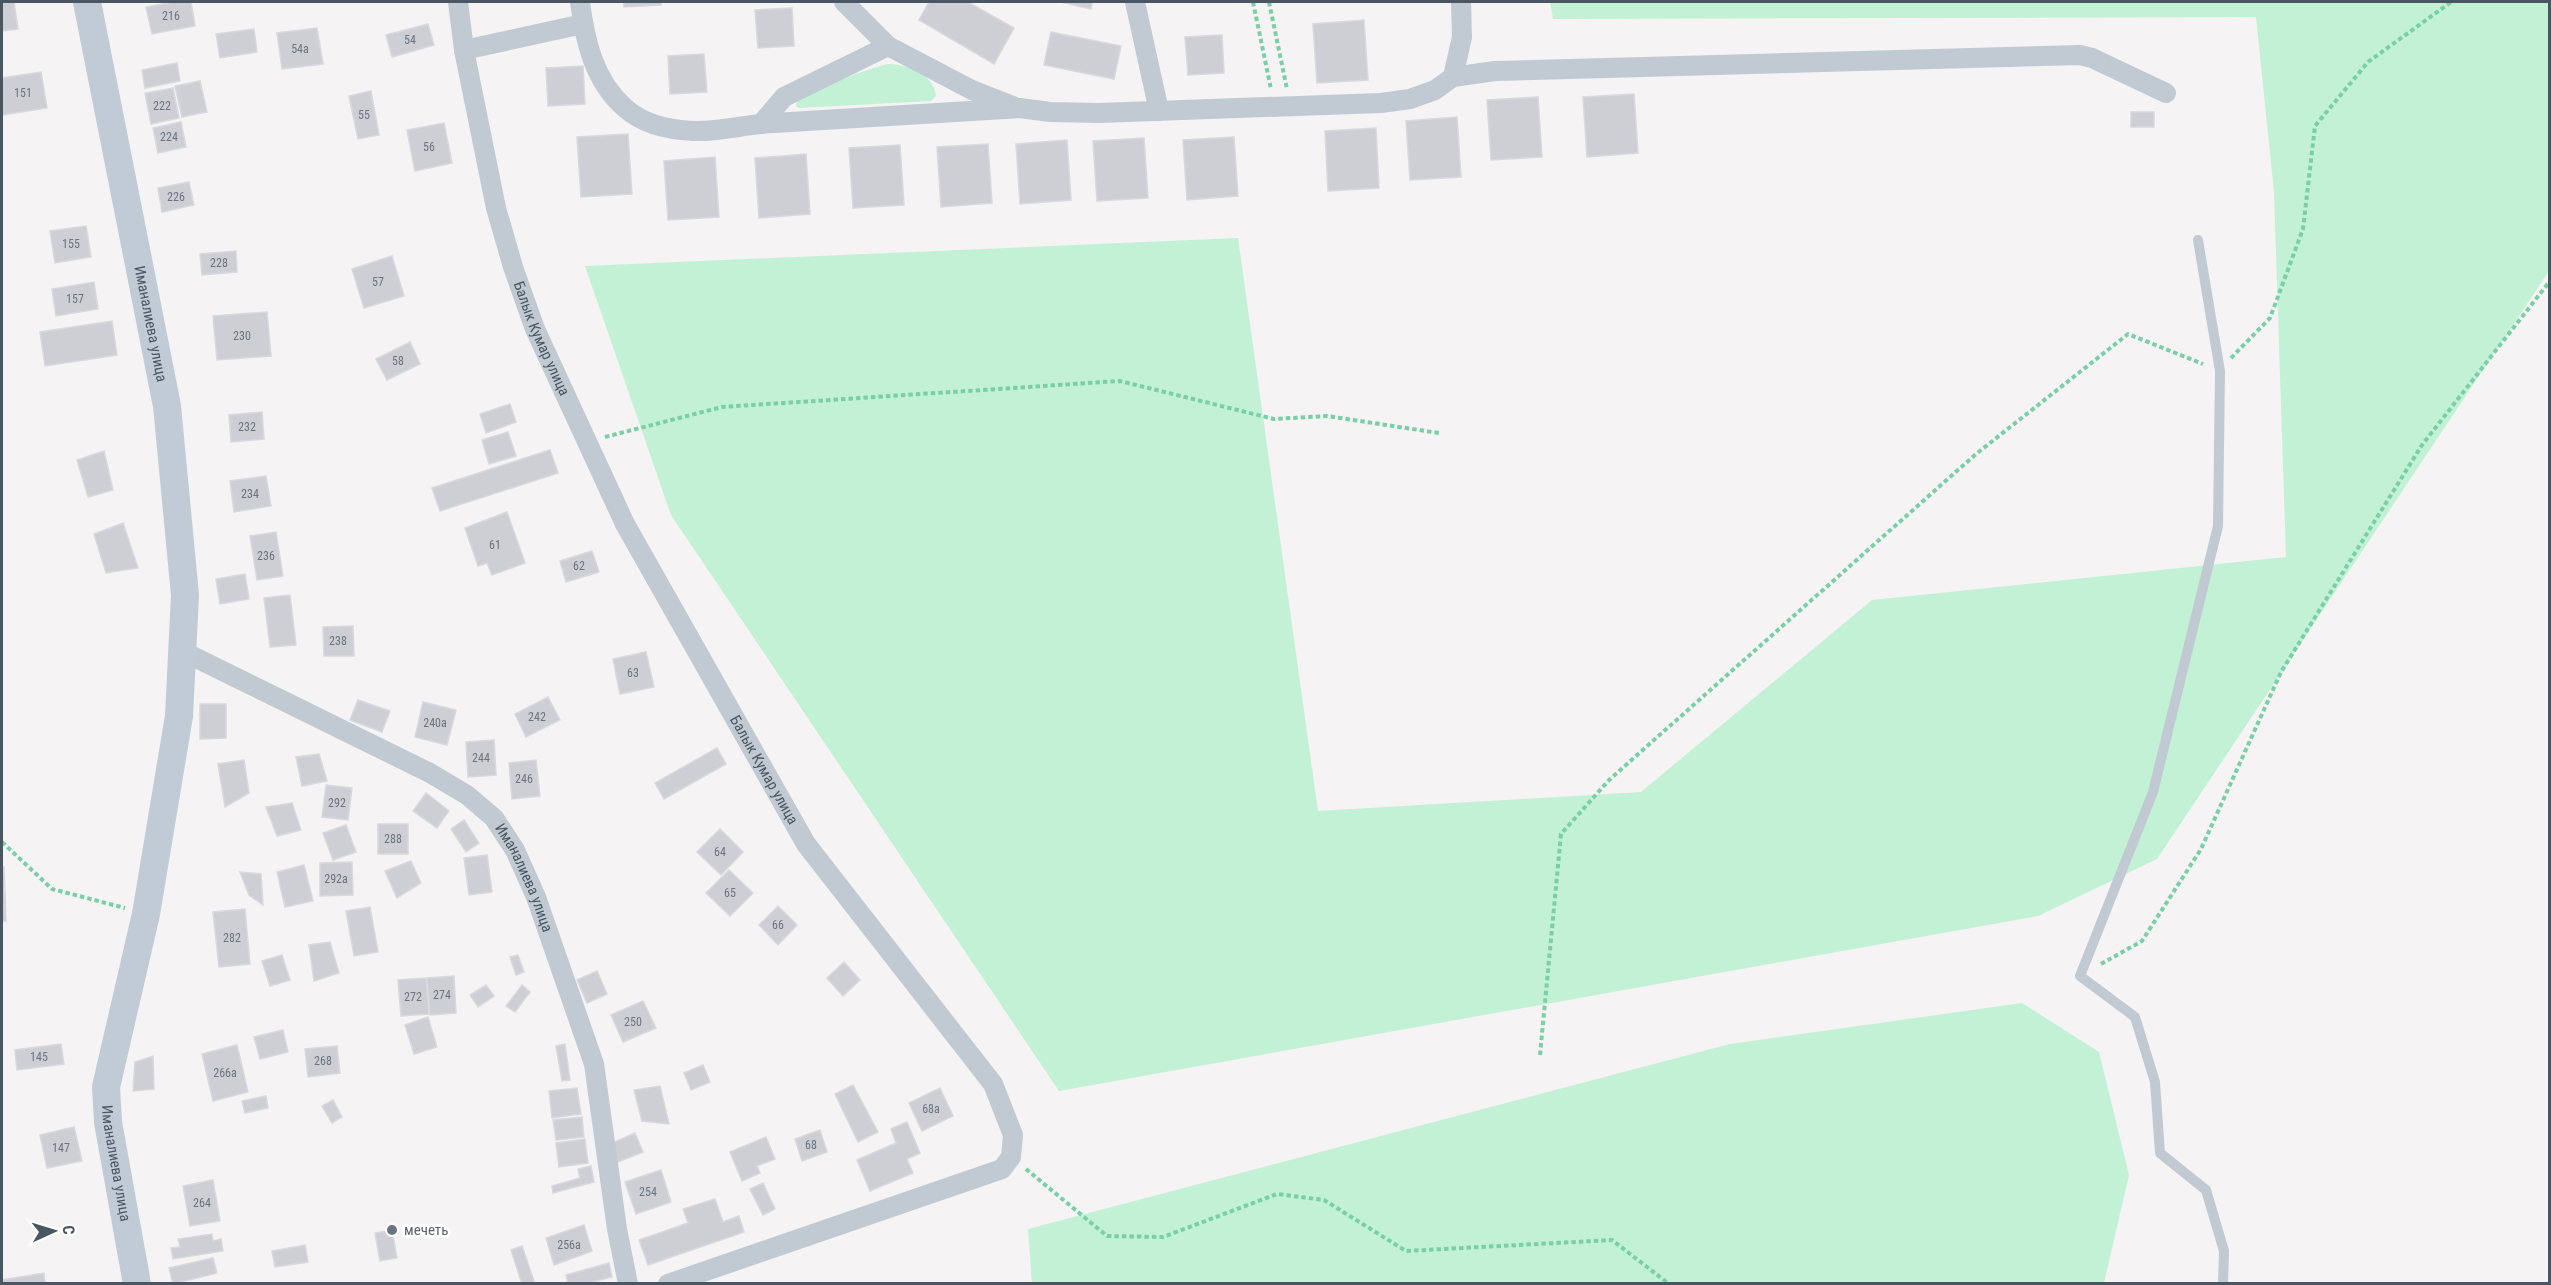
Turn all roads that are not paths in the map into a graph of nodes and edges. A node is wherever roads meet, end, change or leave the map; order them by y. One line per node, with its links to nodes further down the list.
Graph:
1 (87, 2): 16 (street, Иманалиева улица)
2 (458, 2): 9 (street, Балык Кумар улица)
3 (580, 2): 7 (street)
4 (844, 2): 8 (street)
5 (1135, 2): 13 (street)
6 (1461, 2): 10 (street)
7 (583, 24): 9 (street); 14 (street)
8 (888, 46): 12 (street); 14 (street)
9 (464, 50): 19 (street, Балык Кумар улица)
10 (1453, 77): 11 (street); 13 (street)
11 (2166, 93)
12 (1020, 108): 13 (street); 14 (street)
13 (1159, 111)
14 (761, 124)
15 (2198, 240): 20 (lane)
16 (184, 652): 17 (street, Иманалиева улица); 18 (street, Иманалиева улица)
17 (137, 1284)
18 (628, 1284)
19 (668, 1284)
20 (2223, 1284)

